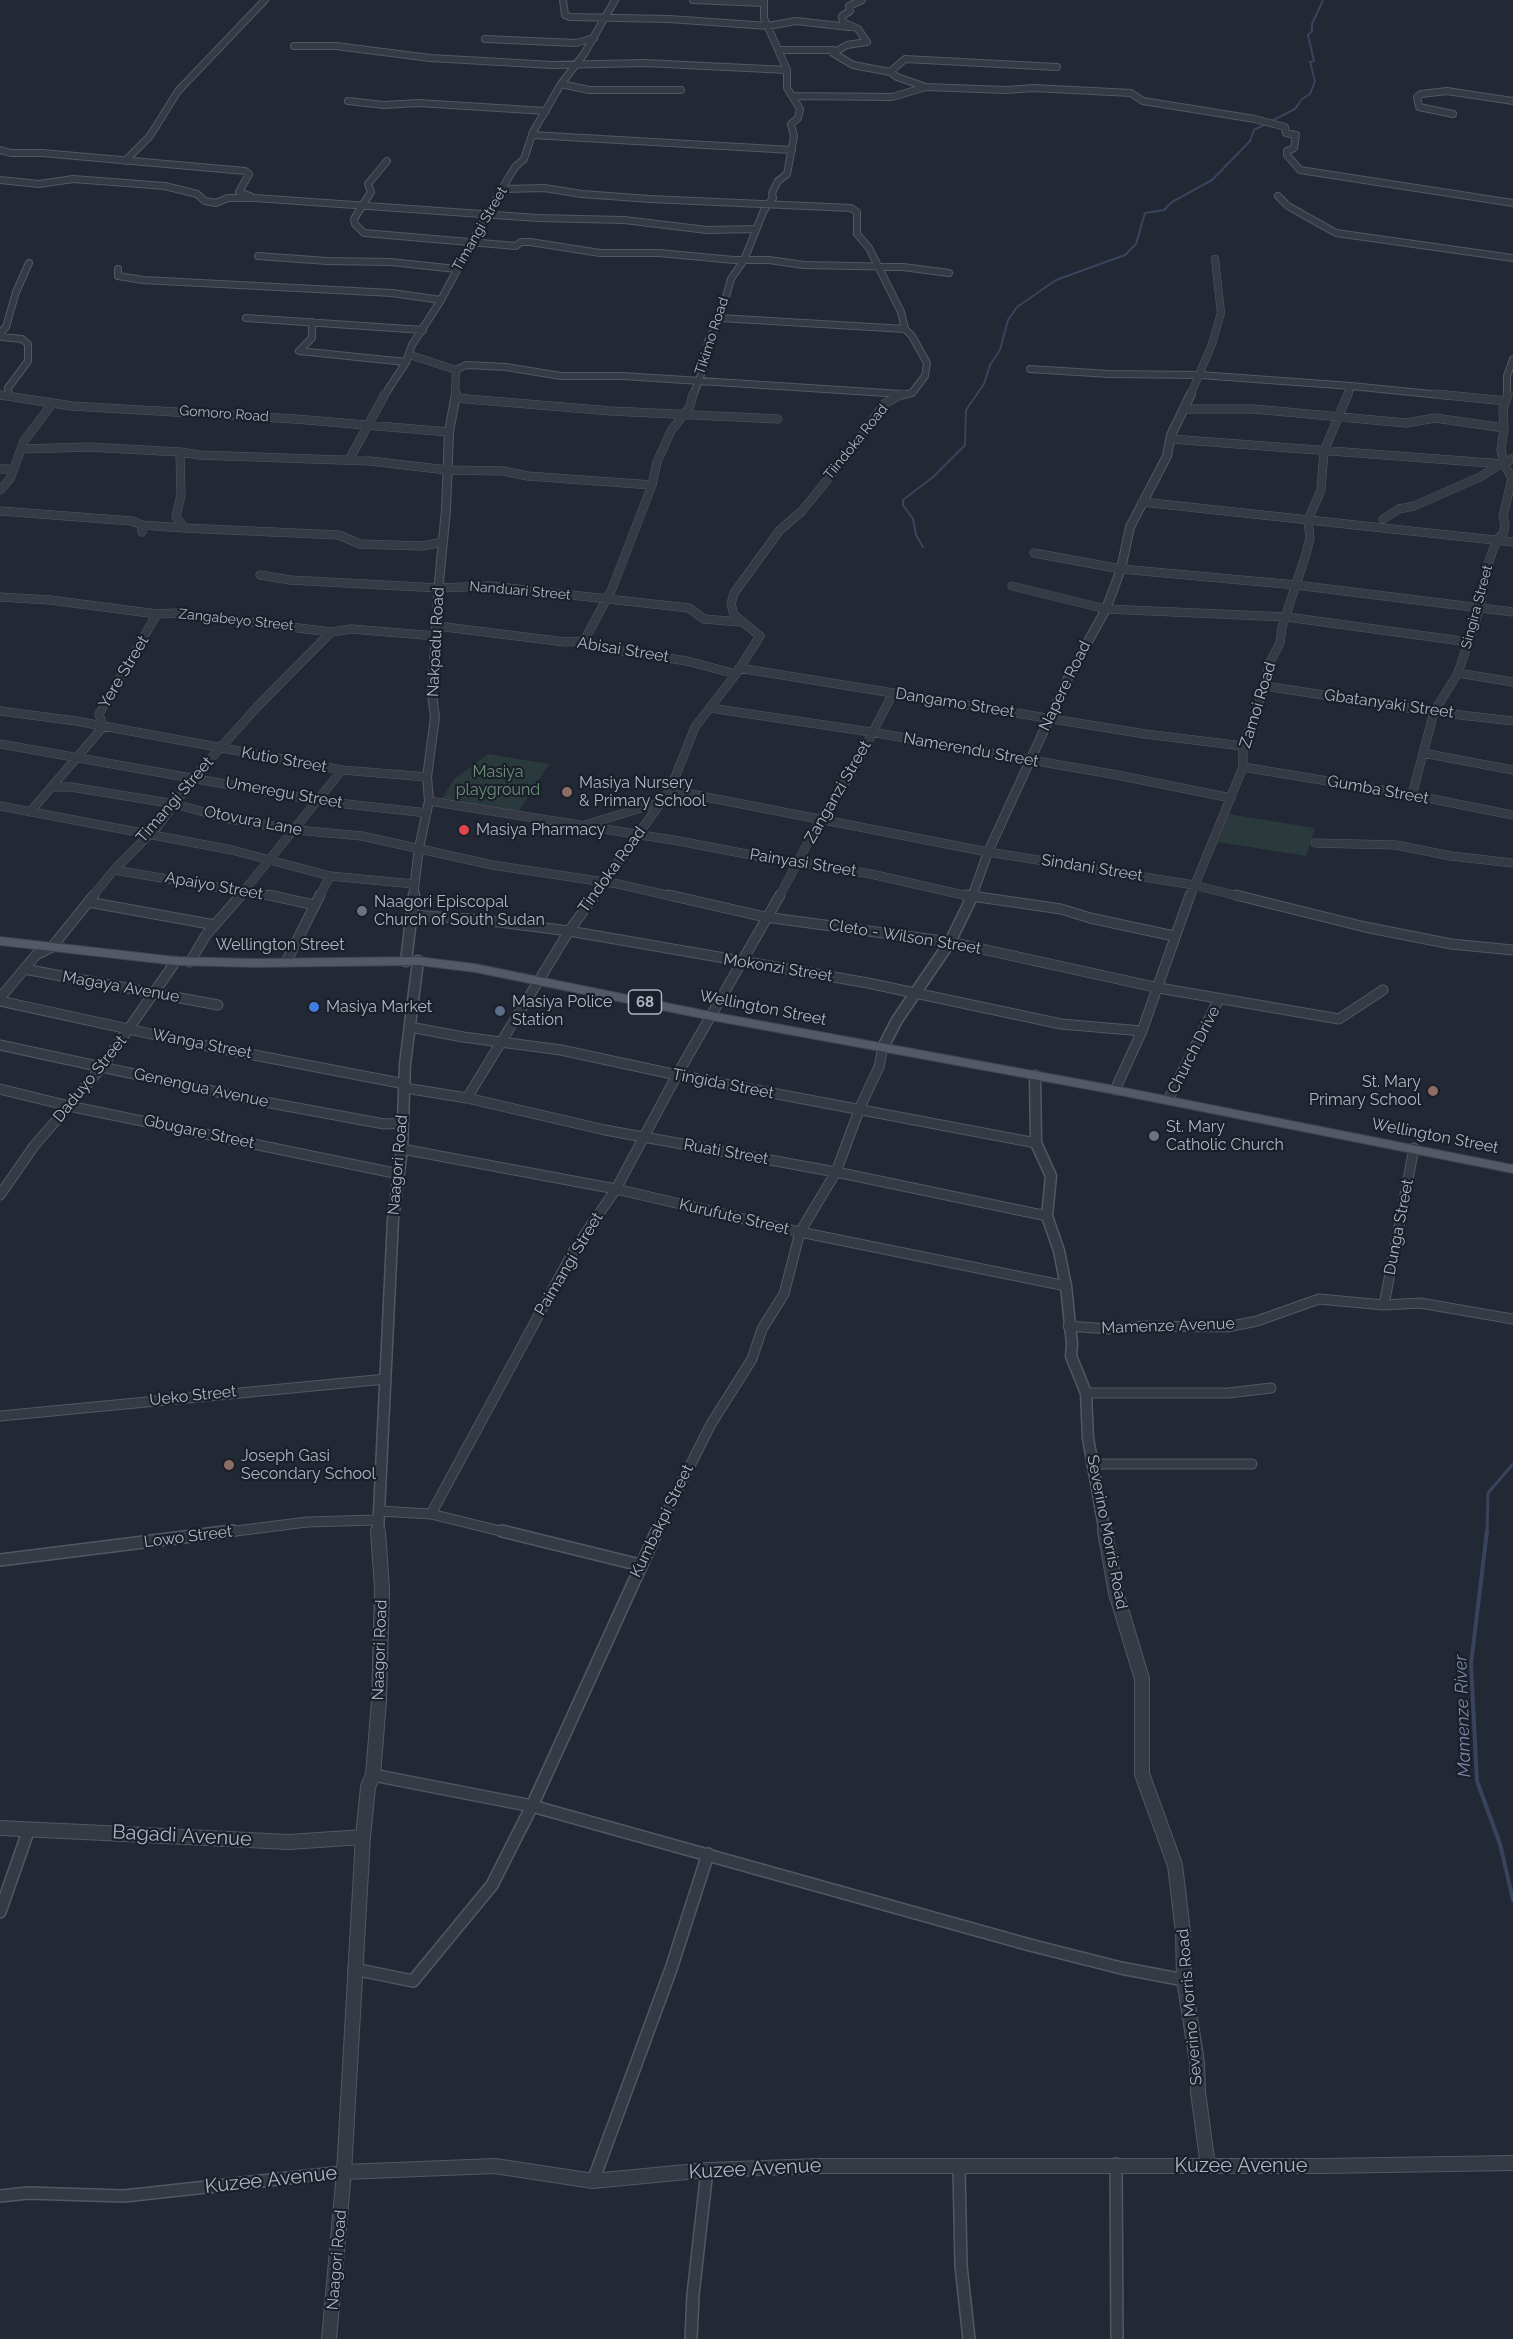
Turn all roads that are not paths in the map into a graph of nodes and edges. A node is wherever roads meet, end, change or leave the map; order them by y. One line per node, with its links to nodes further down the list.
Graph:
1 (265, 0): 30 (street)
2 (563, 0): 7 (street)
3 (615, 0): 7 (street, Timangi Street)
4 (693, 0): 6 (street)
5 (862, 0): 9 (street)
6 (764, 1): 8 (street, Tikimo Road)
7 (603, 19): 8 (street); 10 (street, Timangi Street)
8 (768, 26): 9 (street); 13 (street, Tikimo Road)
9 (851, 27): 14 (street)
10 (594, 38): 11 (street); 15 (street, Timangi Street)
11 (485, 39)
12 (294, 46): 15 (street)
13 (778, 50): 14 (street); 17 (street, Tikimo Road)
14 (833, 50): 18 (street)
15 (575, 65): 17 (street); 19 (street, Timangi Street)
16 (1056, 67): 18 (street)
17 (787, 70): 22 (street, Tikimo Road)
18 (890, 72): 20 (street)
19 (561, 84): 21 (street); 25 (street, Timangi Street)
20 (926, 87): 22 (street); 36 (street)
21 (681, 90)
22 (794, 96): 29 (street, Tikimo Road)
23 (348, 101): 25 (street)
24 (1513, 101): 26 (street)
25 (546, 111): 27 (street, Timangi Street)
26 (1453, 114)
27 (532, 135): 29 (street); 33 (street, Timangi Street)
28 (1, 148): 30 (street)
29 (792, 150): 37 (street, Tikimo Road)
30 (125, 161): 35 (street)
31 (387, 161): 38 (street)
32 (0, 180): 35 (street)
33 (504, 189): 37 (street); 39 (street, Timangi Street)
34 (1278, 196): 43 (street)
35 (255, 198): 38 (street)
36 (1513, 203)
37 (768, 204): 40 (street, Tikimo Road); 47 (street, Tiindoka Road)
38 (364, 205): 39 (street); 41 (street)
39 (487, 214): 40 (street); 41 (street, Timangi Street)
40 (756, 229): 45 (street, Tikimo Road)
41 (472, 242): 45 (street); 49 (street, Timangi Street)
42 (258, 256): 49 (street)
43 (1513, 258)
44 (1215, 259): 61 (street, Napere Road)
45 (744, 260): 47 (street); 53 (street, Tikimo Road)
46 (29, 263): 66 (street)
47 (878, 267): 50 (street); 55 (street, Tiindoka Road)
48 (118, 269): 51 (street)
49 (456, 269): 51 (street, Timangi Street)
50 (949, 273)
51 (441, 300): 56 (street, Timangi Street)
52 (246, 318): 54 (street)
53 (720, 318): 55 (street); 62 (street, Tikimo Road)
54 (312, 322): 56 (street); 57 (street)
55 (905, 329): 64 (street, Tiindoka Road)
56 (423, 330): 57 (street, Timangi Street)
57 (408, 358): 60 (street); 74 (street, Timangi Street)
58 (1513, 359): 68 (street)
59 (1030, 369): 61 (street)
60 (456, 370): 62 (street); 67 (street, Nakpadu Road)
61 (1200, 375): 63 (street); 70 (street, Napere Road)
62 (697, 381): 64 (street); 71 (street, Tikimo Road)
63 (1351, 386): 68 (street); 72 (street, Zamoi Road)
64 (902, 394): 112 (street, Tiindoka Road)
65 (0, 395): 66 (street, Gomoro Road)
66 (9, 396): 69 (street, Gomoro Road)
67 (455, 398): 71 (street); 76 (street, Nakpadu Road)
68 (1506, 400): 75 (street)
69 (52, 404): 74 (street, Gomoro Road); 78 (street)
70 (1184, 409): 72 (street); 77 (street, Napere Road)
71 (684, 415): 73 (street); 88 (street, Tikimo Road)
72 (1339, 415): 75 (street); 79 (street, Zamoi Road)
73 (778, 419)
74 (369, 425): 76 (street, Gomoro Road); 82 (street, Timangi Street)
75 (1504, 428): 83 (street)
76 (449, 432): 86 (street, Nakpadu Road)
77 (1171, 439): 79 (street); 90 (street, Napere Road)
78 (21, 449): 80 (street); 85 (street)
79 (1324, 451): 83 (street); 94 (street, Zamoi Road)
80 (180, 452): 82 (street); 95 (street)
81 (1513, 458): 83 (street)
82 (349, 460): 86 (street)
83 (1504, 464): 87 (street, Singira Street); 93 (street)
84 (0, 469): 85 (street)
85 (14, 469): 89 (street)
86 (447, 470): 88 (street); 98 (street, Nakpadu Road)
87 (1511, 474): 91 (street, Singira Street)
88 (652, 485): 106 (street, Tikimo Road)
89 (0, 490)
90 (1142, 502): 94 (street); 100 (street, Napere Road)
91 (1509, 507): 96 (street, Singira Street)
92 (0, 511): 95 (street)
93 (1383, 519)
94 (1308, 520): 96 (street); 102 (street, Zamoi Road)
95 (184, 528): 98 (street)
96 (1497, 539): 97 (street); 107 (street, Singira Street)
97 (1513, 542)
98 (443, 546): 104 (street, Nakpadu Road)
99 (1034, 553): 100 (street)
100 (1121, 569): 102 (street); 108 (street, Napere Road)
101 (260, 575): 104 (street, Nanduari Street)
102 (1296, 585): 107 (street); 111 (street, Zamoi Road)
103 (1012, 586): 108 (street)
104 (439, 588): 106 (street, Nanduari Street); 113 (street, Nakpadu Road)
105 (0, 597): 110 (street, Zangabeyo Street)
106 (608, 599): 112 (street, Nanduari Street); 116 (street, Tikimo Road)
107 (1480, 608): 109 (street); 117 (street, Singira Street)
108 (1106, 609): 111 (street); 126 (street, Napere Road)
109 (1513, 612)
110 (157, 614): 114 (street, Zangabeyo Street); 128 (street, Yere Street)
111 (1287, 617): 117 (street); 121 (street, Zamoi Road)
112 (740, 622): 118 (street, Tiindoka Road)
113 (437, 626): 115 (street, Nakpadu Road); 116 (street, Abisai Street)
114 (331, 632): 115 (street, Zangabeyo Street); 132 (street, Timangi Street)
115 (436, 636): 140 (street, Nakpadu Road)
116 (584, 641): 118 (street, Abisai Street)
117 (1469, 642): 119 (street, Singira Street)
118 (738, 671): 122 (street, Dangamo Street); 123 (street, Tindoka Road)
119 (1458, 673): 120 (street); 125 (street, Singira Street)
120 (1513, 682)
121 (1265, 686): 125 (street, Gbatanyaki Street); 131 (street, Zamoi Road)
122 (893, 693): 126 (street, Dangamo Street); 129 (street, Zanganzi Street)
123 (710, 708): 129 (street, Namerendu Street); 142 (street, Tindoka Road)
124 (0, 711): 128 (street, Kutio Street)
125 (1434, 712): 127 (street, Gbatanyaki Street); 133 (street, Singira Street)
126 (1049, 718): 131 (street, Dangamo Street); 135 (street, Napere Road)
127 (1513, 721)
128 (103, 727): 132 (street, Kutio Street); 134 (street, Yere Street)
129 (872, 732): 135 (street, Namerendu Street); 153 (street, Zanganzi Street)
130 (0, 744): 134 (street, Umeregu Street)
131 (1243, 746): 136 (street, Zamoi Road)
132 (220, 749): 137 (street, Kutio Street); 139 (street, Timangi Street)
133 (1423, 753): 138 (street); 143 (street, Singira Street)
134 (76, 758): 139 (street, Umeregu Street); 141 (street, Yere Street)
135 (1029, 761): 144 (street, Namerendu Street); 160 (street, Napere Road)
136 (1243, 767): 143 (street, Gumba Street); 144 (street, Zamoi Road)
137 (342, 770): 140 (street, Kutio Street); 145 (street)
138 (1513, 770)
139 (194, 777): 145 (street, Umeregu Street); 148 (street, Timangi Street)
140 (427, 777): 146 (street, Nakpadu Road)
141 (53, 787): 148 (street, Otovura Lane); 150 (street, Yere Street)
142 (670, 790): 147 (street, Tindoka Road); 153 (street, Sindani Street)
143 (1412, 795): 152 (street, Gumba Street)
144 (1231, 798): 168 (street, Zamoi Road)
145 (317, 800): 151 (street, Umeregu Street); 155 (street)
146 (429, 801): 151 (street, Nakpadu Road); 154 (street, Painyasi Street)
147 (661, 802): 154 (street); 157 (street, Tindoka Road)
148 (175, 804): 155 (street, Otovura Lane); 156 (street, Timangi Street)
149 (0, 806): 150 (street)
150 (30, 812): 156 (street)
151 (427, 813): 159 (street, Nakpadu Road)
152 (1513, 815)
153 (821, 818): 160 (street, Sindani Street); 163 (street, Zanganzi Street)
154 (583, 825): 157 (street, Painyasi Street)
155 (296, 830): 159 (street, Otovura Lane); 161 (street)
156 (146, 835): 161 (street); 164 (street, Timangi Street)
157 (637, 835): 163 (street, Painyasi Street); 166 (street, Tindoka Road)
158 (1315, 843): 162 (street)
159 (419, 848): 166 (street, Cleto - Wilson Street); 167 (street, Nakpadu Road)
160 (988, 852): 168 (street, Sindani Street); 170 (street, Napere Road)
161 (270, 860): 165 (street); 169 (street)
162 (1513, 863)
163 (798, 864): 170 (street, Painyasi Street); 174 (street, Zanganzi Street)
164 (114, 870): 169 (street, Apaiyo Street); 171 (street, Timangi Street)
165 (330, 876): 167 (street); 172 (street)
166 (604, 883): 174 (street, Cleto - Wilson Street); 176 (street, Tindoka Road)
167 (414, 884): 173 (street, Nakpadu Road)
168 (1194, 885): 177 (street, Zamoi Road); 181 (street, Sindani Street)
169 (244, 890): 172 (street, Apaiyo Street); 175 (street)
170 (972, 897): 177 (street, Painyasi Street); 179 (street, Napere Road)
171 (88, 902): 175 (street); 180 (street, Timangi Street)
172 (314, 905): 185 (street)
173 (412, 915): 176 (street, Mokonzi Street); 183 (street, Nakpadu Road)
174 (765, 917): 179 (street, Cleto - Wilson Street); 186 (street, Zanganzi Street)
175 (215, 925): 184 (street)
176 (569, 930): 186 (street, Mokonzi Street); 188 (street, Tindoka Road)
177 (1174, 936): 189 (street, Zamoi Road)
178 (0, 941): 180 (main road, Wellington Street / 68)
179 (950, 942): 189 (street, Cleto - Wilson Street); 192 (street, Napere Road)
180 (52, 947): 182 (main road, Wellington Street / 68); 187 (street, Timangi Street)
181 (1513, 950)
182 (176, 961): 184 (main road, Wellington Street / 68); 191 (street, Daduyo Street)
183 (412, 961): 185 (main road, Wellington Street / 68); 188 (main road, Wellington Street / 68); 197 (street, Naagori Road)
184 (190, 962): 185 (main road, Wellington Street / 68)
185 (286, 962)
186 (742, 962): 192 (street, Mokonzi Street); 196 (street, Zanganzi Street)
187 (24, 969): 191 (street, Magaya Avenue); 194 (street, Timangi Street)
188 (540, 981): 196 (main road, Wellington Street / 68); 200 (street, Tindoka Road)
189 (1159, 988): 193 (street, Cleto - Wilson Street); 199 (street, Zamoi Road)
190 (1383, 990): 193 (street, Cleto - Wilson Street)
191 (156, 993): 195 (street, Magaya Avenue); 198 (street, Daduyo Street)
192 (914, 994): 199 (street, Mokonzi Street); 202 (street, Napere Road)
193 (1219, 999): 210 (street, Church Drive)
194 (0, 1000): 198 (street, Wanga Street)
195 (218, 1005)
196 (711, 1016): 202 (main road, Wellington Street / 68); 204 (street, Paimangi Street)
197 (410, 1027): 200 (street, Tingida Street); 206 (street, Naagori Road)
198 (130, 1030): 203 (street, Daduyo Street); 206 (street, Wanga Street)
199 (1142, 1031): 208 (street, Zamoi Road)
200 (502, 1042): 204 (street, Tingida Street); 209 (street, Tindoka Road)
201 (0, 1045): 203 (street, Genengua Avenue)
202 (883, 1047): 205 (main road, Wellington Street / 68); 212 (street, Kumbakpi Street)
203 (102, 1067): 211 (street, Daduyo Street); 213 (street, Genengua Avenue)
204 (677, 1075): 212 (street, Tingida Street); 214 (street, Paimangi Street)
205 (1035, 1076): 208 (main road, Wellington Street / 68); 215 (street, Severino Morris Road)
206 (405, 1086): 209 (street, Ruati Street); 213 (street, Naagori Road)
207 (0, 1089): 211 (street, Gbugare Street)
208 (1115, 1090): 210 (main road, Wellington Street / 68)
209 (467, 1098): 214 (street, Ruati Street)
210 (1168, 1100): 216 (main road, Wellington Street / 68)
211 (69, 1106): 220 (street, Gbugare Street); 222 (street, Daduyo Street)
212 (859, 1110): 215 (street, Tingida Street); 219 (street, Kumbakpi Street)
213 (403, 1123): 217 (street, Naagori Road)
214 (643, 1137): 219 (street, Ruati Street); 221 (street, Paimangi Street)
215 (1036, 1143): 223 (street, Severino Morris Road)
216 (1414, 1148): 218 (main road, Wellington Street / 68); 226 (street, Dunga Street)
217 (402, 1149): 220 (street, Naagori Road); 221 (street, Kurufute Street)
218 (1513, 1169)
219 (836, 1172): 223 (street, Ruati Street); 224 (street, Kumbakpi Street)
220 (399, 1174): 229 (street, Naagori Road)
221 (616, 1190): 224 (street, Kurufute Street); 235 (street, Paimangi Street)
222 (0, 1195)
223 (1047, 1216): 225 (street, Severino Morris Road)
224 (800, 1232): 225 (street, Kurufute Street); 238 (street, Kumbakpi Street)
225 (1066, 1286): 228 (street, Severino Morris Road)
226 (1384, 1305): 227 (street, Mamenze Avenue); 228 (street, Mamenze Avenue)
227 (1513, 1319)
228 (1068, 1326): 231 (street, Severino Morris Road)
229 (387, 1379): 232 (street, Ueko Street); 236 (street, Naagori Road)
230 (1271, 1388): 231 (street)
231 (1086, 1393): 233 (street, Severino Morris Road)
232 (0, 1416)
233 (1094, 1464): 234 (street); 247 (street, Severino Morris Road)
234 (1252, 1464)
235 (431, 1514): 236 (street, Lowo Street); 238 (street, Lowo Street)
236 (378, 1516): 237 (street, Lowo Street); 239 (street, Naagori Road)
237 (0, 1560)
238 (640, 1565): 240 (street, Kumbakpi Street)
239 (373, 1775): 240 (street); 243 (street, Naagori Road)
240 (532, 1806): 244 (street); 246 (street, Kumbakpi Street)
241 (0, 1828): 242 (street, Bagadi Avenue)
242 (29, 1828): 243 (street, Bagadi Avenue); 245 (street)
243 (363, 1837): 246 (street, Naagori Road)
244 (708, 1854): 247 (street); 254 (street)
245 (0, 1912)
246 (354, 1969): 253 (street, Naagori Road)
247 (1184, 1980): 250 (street, Severino Morris Road)
248 (1513, 2163): 250 (street, Kuzee Avenue)
249 (1116, 2164): 250 (street, Kuzee Avenue); 251 (street, Kuzee Avenue); 259 (street)
250 (1208, 2166)
251 (959, 2168): 252 (street, Kuzee Avenue); 258 (street)
252 (707, 2170): 254 (street, Kuzee Avenue); 257 (street)
253 (344, 2172): 254 (street, Kuzee Avenue); 255 (street, Kuzee Avenue); 256 (street, Naagori Road)
254 (592, 2181)
255 (0, 2196)
256 (329, 2339)
257 (691, 2339)
258 (969, 2339)
259 (1117, 2339)

